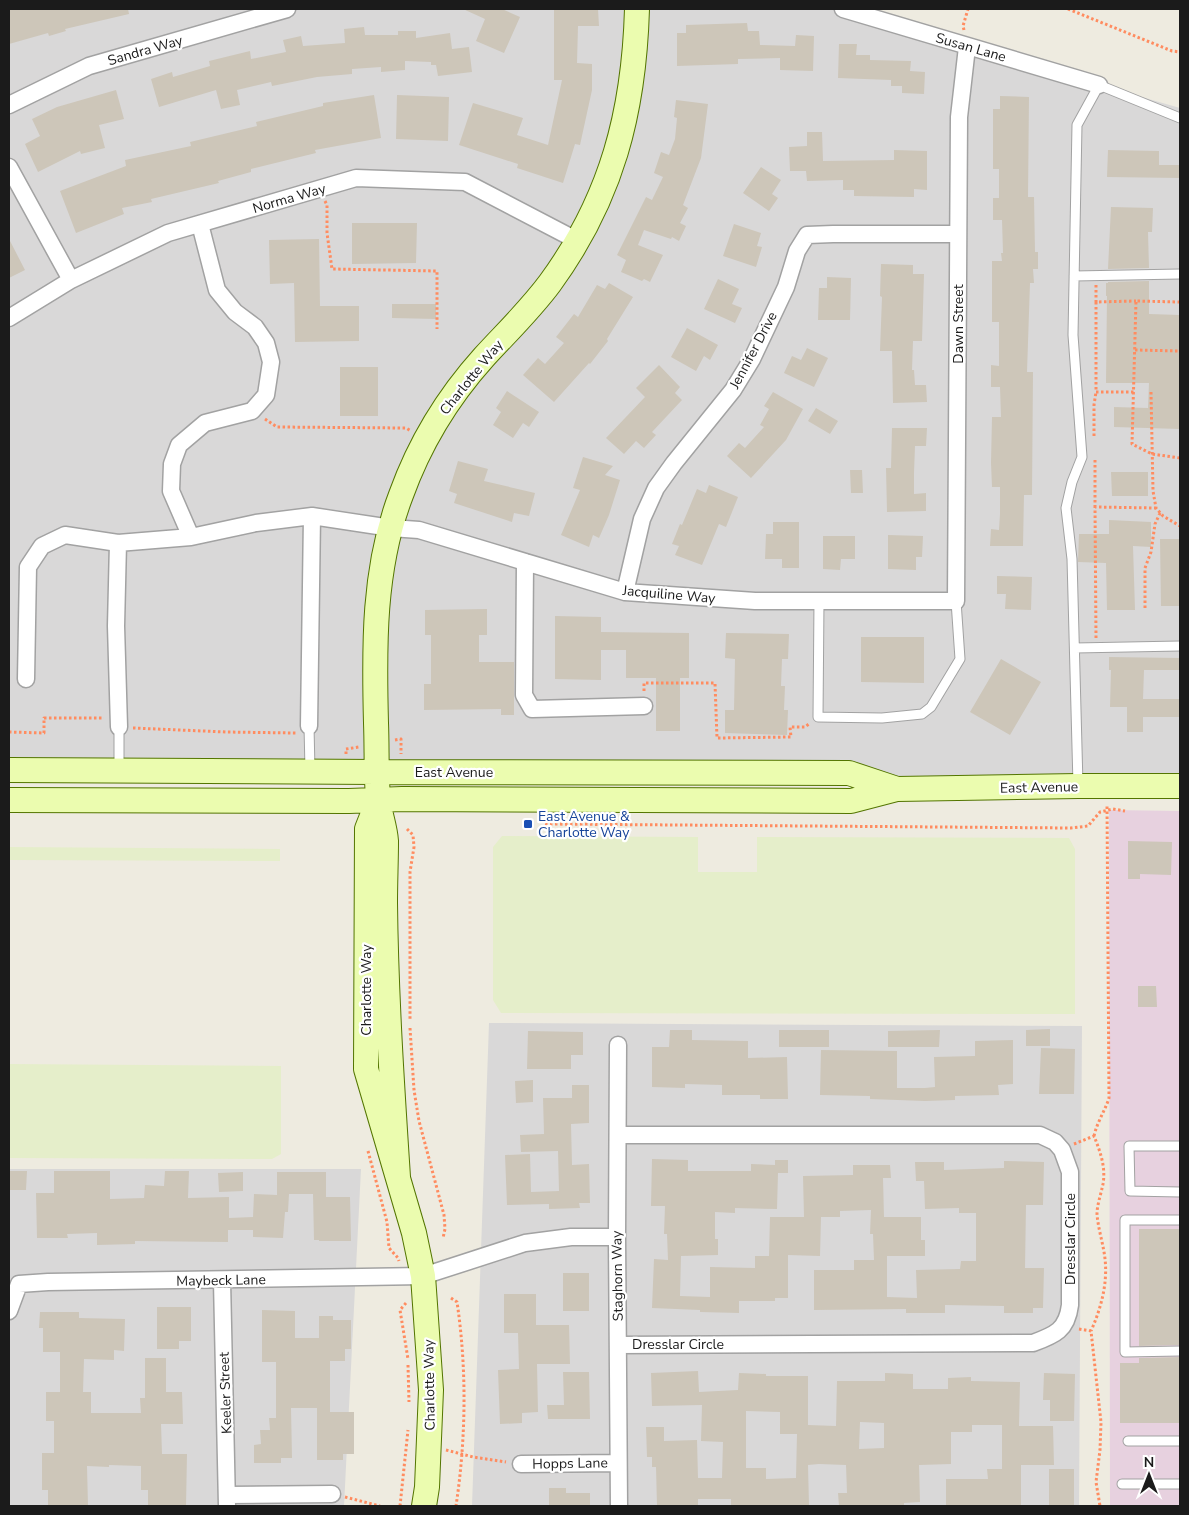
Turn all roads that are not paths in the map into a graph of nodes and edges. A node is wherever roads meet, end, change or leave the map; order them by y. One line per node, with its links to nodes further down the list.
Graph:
1 (287, 9): 6 (street, Sandra Way)
2 (637, 9): 11 (main road, Charlotte Way)
3 (843, 9): 4 (street, Susan Lane)
4 (967, 46): 5 (street, Susan Lane); 10 (street, Dawn Street)
5 (1099, 84): 7 (lane); 13 (lane)
6 (9, 105)
7 (1180, 118)
8 (9, 167): 14 (street)
9 (200, 224): 11 (street, Norma Way); 14 (street, Norma Way); 18 (street)
10 (958, 234): 21 (street, Jennifer Drive); 23 (street, Dawn Street)
11 (578, 241): 17 (main road, Charlotte Way)
12 (1180, 274): 13 (lane)
13 (1074, 276): 25 (lane)
14 (71, 280): 15 (street, Norma Way)
15 (9, 318)
16 (312, 516): 17 (street, Jacquiline Way); 18 (street, Jacquiline Way); 29 (street)
17 (391, 528): 20 (street, Jacquiline Way); 33 (main road, Charlotte Way)
18 (191, 537): 19 (street, Jacquiline Way)
19 (118, 543): 26 (street, Jacquiline Way); 28 (street)
20 (525, 562): 21 (street, Jacquiline Way); 27 (street)
21 (625, 592): 22 (street, Jacquiline Way)
22 (819, 601): 23 (street, Jacquiline Way); 23 (lane)
23 (956, 601)
24 (1180, 646): 25 (lane)
25 (1075, 648): 34 (lane)
26 (26, 679)
27 (644, 706)
28 (119, 722): 31 (lane)
29 (309, 729): 32 (lane)
30 (9, 770): 31 (main road, East Avenue)
31 (119, 770): 32 (main road, East Avenue)
32 (310, 772): 33 (main road, East Avenue)
33 (377, 772): 36 (main road, East Avenue); 38 (main road, Charlotte Way)
34 (1078, 786): 35 (main road, East Avenue); 36 (main road, East Avenue)
35 (1180, 786)
36 (897, 789): 38 (main road, East Avenue)
37 (9, 800): 38 (main road, East Avenue)
38 (378, 801): 45 (main road, Charlotte Way)
39 (618, 1045): 40 (street, Staghorn Way)
40 (618, 1134): 44 (street, Staghorn Way); 48 (street, Dresslar Circle)
41 (1180, 1146): 42 (lane)
42 (1180, 1192)
43 (1180, 1220): 49 (lane)
44 (617, 1236): 45 (street, Maybeck Lane); 48 (street, Staghorn Way)
45 (423, 1276): 46 (street, Maybeck Lane); 58 (main road, Charlotte Way)
46 (222, 1281): 47 (street, Maybeck Lane); 57 (street, Keeler Street)
47 (9, 1312)
48 (618, 1345): 52 (street, Staghorn Way)
49 (1180, 1351)
50 (1128, 1441): 51 (lane)
51 (1180, 1441)
52 (618, 1463): 53 (street, Hopps Lane); 59 (street, Staghorn Way)
53 (521, 1464)
54 (1122, 1484): 55 (lane)
55 (1180, 1484)
56 (332, 1494): 57 (street)
57 (227, 1500)
58 (424, 1506)
59 (619, 1506)

